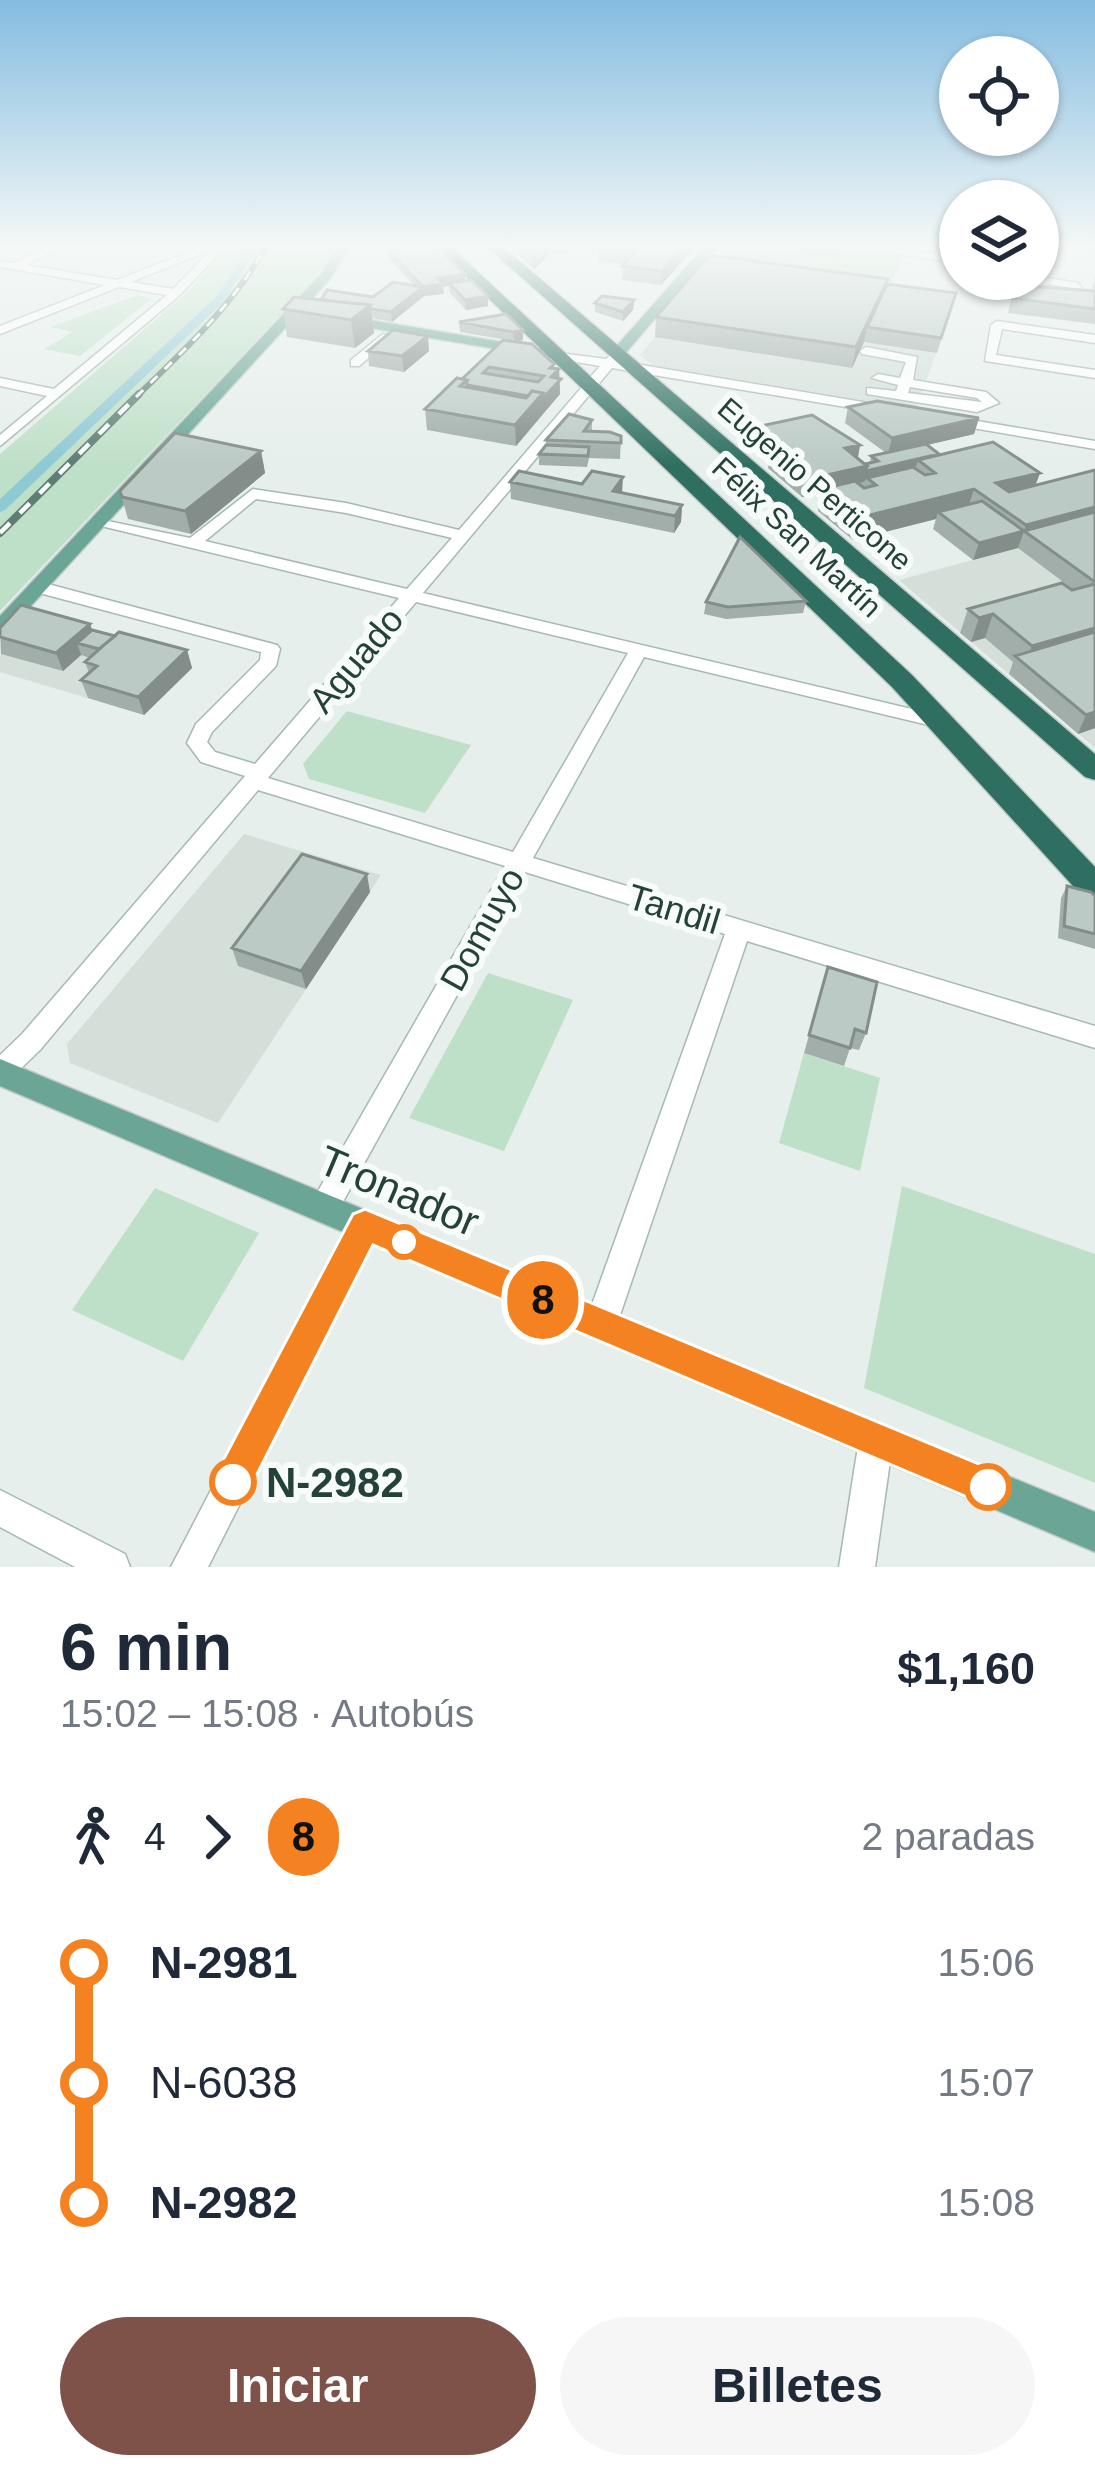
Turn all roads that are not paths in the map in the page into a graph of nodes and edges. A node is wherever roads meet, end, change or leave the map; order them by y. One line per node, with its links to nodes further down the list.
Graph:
1 (6, 319): 10 (street)
2 (28, 319): 10 (street)
3 (52, 319): 11 (street)
4 (145, 319): 24 (street)
5 (285, 319): 28 (main road)
6 (340, 319): 12 (main road)
7 (518, 319): 17 (highway, Félix San Martín)
8 (562, 319): 19 (highway, Eugenio Perticone)
9 (648, 319): 19 (main road, Aguado)
10 (21, 322): 11 (street); 13 (street)
11 (37, 325): 15 (street)
12 (398, 329): 17 (main road); 18 (street)
13 (0, 330)
14 (1095, 339): 20 (street)
15 (0, 340)
16 (866, 351): 23 (street)
17 (556, 355): 19 (highway, Félix San Martín)
18 (355, 363)
19 (607, 367): 25 (street); 29 (street, Aguado); 35 (highway, Félix San Martín); 36 (highway, Eugenio Perticone)
20 (1095, 374)
21 (0, 382): 24 (street)
22 (875, 384): 23 (street)
23 (903, 389): 23 (street); 25 (street)
24 (58, 394): 26 (street)
25 (895, 412): 27 (street)
26 (0, 442)
27 (1095, 445)
28 (99, 521): 30 (street); 31 (main road)
29 (461, 536): 30 (street); 32 (street, Aguado)
30 (193, 543): 32 (street)
31 (38, 586): 33 (main road); 37 (street, Tandil)
32 (411, 595): 34 (street); 37 (street, Aguado)
33 (0, 628)
34 (639, 650): 35 (street); 38 (street, Domuyo)
35 (941, 722): 39 (highway, Félix San Martín)
36 (1090, 762)
37 (257, 777): 38 (street, Tandil); 42 (street, Aguado)
38 (520, 862): 40 (street, Tandil); 43 (street, Domuyo)
39 (1095, 888)
40 (739, 928): 41 (street, Tandil); 45 (street)
41 (1095, 1037)
42 (0, 1072): 43 (main road, Tronador)
43 (324, 1208): 44 (main road, Tronador)
44 (365, 1225): 45 (main road, Tronador); 50 (street)
45 (601, 1324): 46 (main road, Tronador)
46 (876, 1440): 48 (main road, Tronador); 51 (street)
47 (0, 1508): 49 (street)
48 (1095, 1532)
49 (112, 1567)
50 (189, 1567)
51 (857, 1567)

